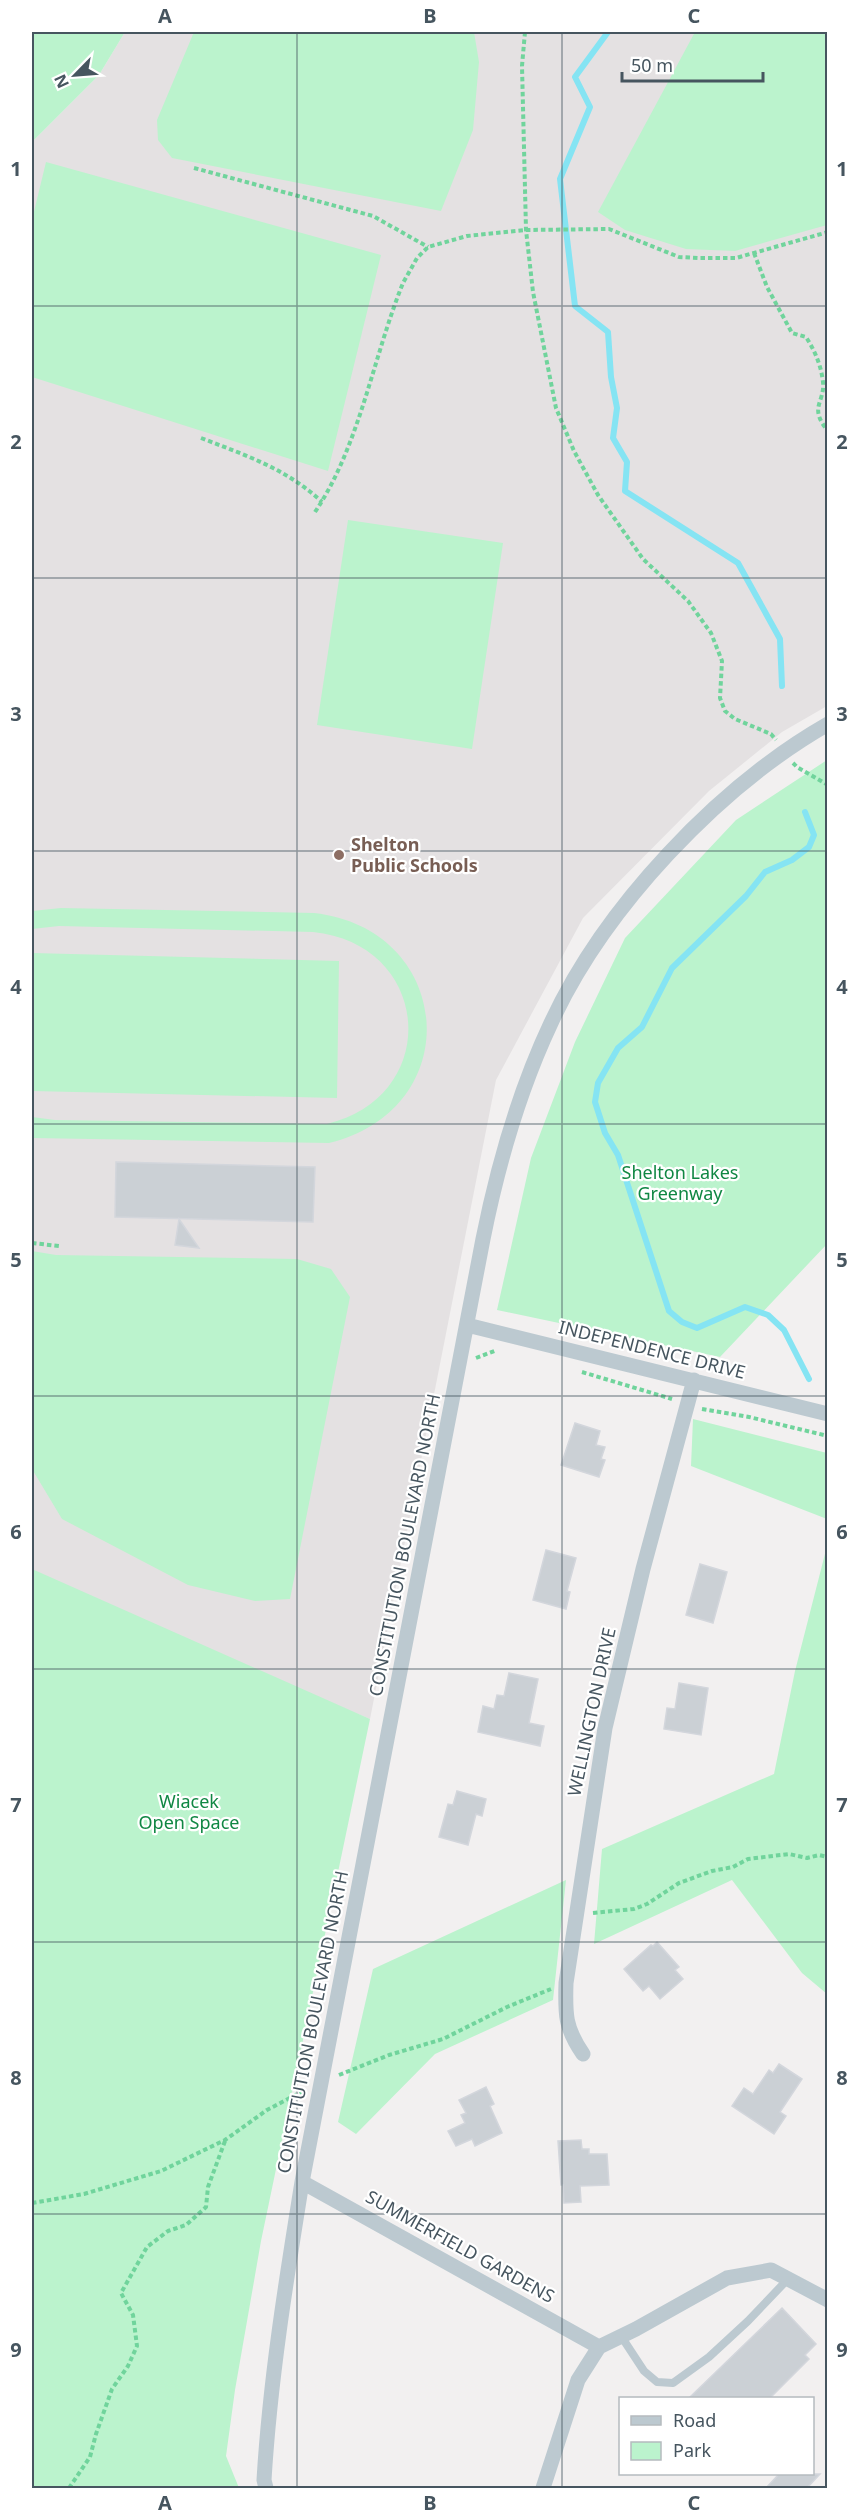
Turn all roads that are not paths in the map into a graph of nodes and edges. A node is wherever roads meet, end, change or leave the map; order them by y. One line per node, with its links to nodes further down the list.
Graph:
1 (828, 724): 2 (street, CONSTITUTION BOULEVARD NORTH)
2 (467, 1325): 3 (street, INDEPENDENCE DRIVE); 6 (street, CONSTITUTION BOULEVARD NORTH)
3 (694, 1380): 4 (street, INDEPENDENCE DRIVE); 5 (street, WELLINGTON DRIVE)
4 (828, 1414)
5 (583, 2054)
6 (302, 2182): 10 (street, SUMMERFIELD GARDENS); 11 (street, CONSTITUTION BOULEVARD NORTH)
7 (788, 2279): 8 (street); 9 (street); 9 (lane)
8 (828, 2300)
9 (621, 2336): 10 (street)
10 (599, 2347): 12 (street)
11 (266, 2488)
12 (543, 2488)

